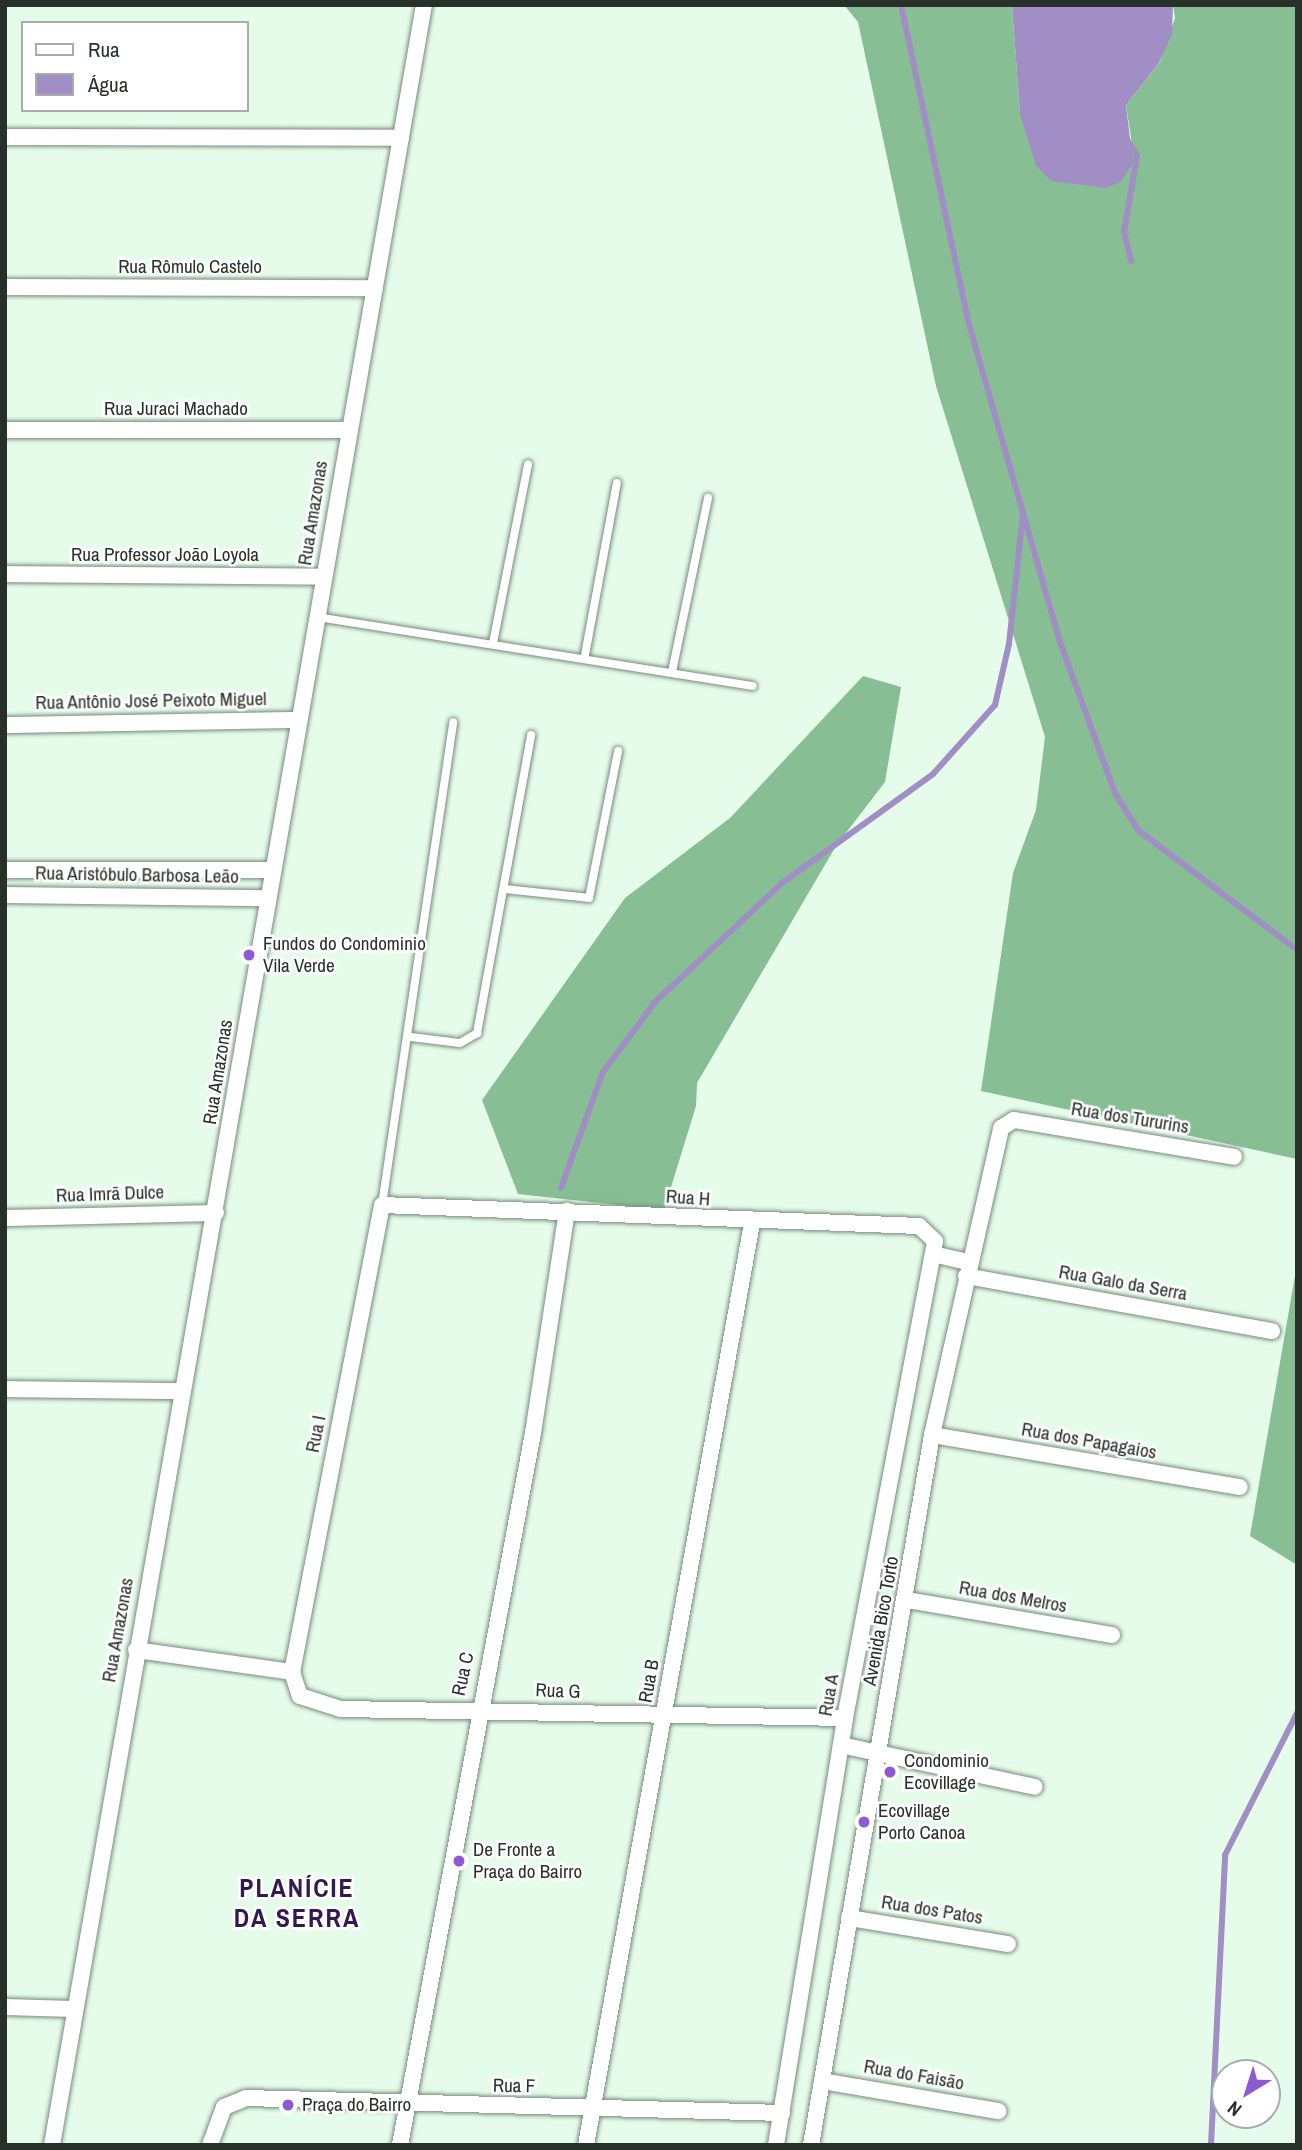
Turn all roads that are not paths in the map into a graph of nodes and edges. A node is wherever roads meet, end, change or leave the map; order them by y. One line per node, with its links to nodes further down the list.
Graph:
1 (424, 5): 3 (street, Rua Amazonas)
2 (5, 136): 3 (street)
3 (401, 138): 5 (street, Rua Amazonas)
4 (5, 287): 5 (street, Rua Rômulo Castelo)
5 (375, 288): 7 (street, Rua Amazonas)
6 (5, 430): 7 (street, Rua Juraci Machado)
7 (347, 430): 12 (street, Rua Amazonas)
8 (528, 464): 14 (lane)
9 (617, 483): 15 (lane)
10 (708, 498): 16 (lane)
11 (5, 574): 12 (street, Rua Professor João Loyola)
12 (324, 577): 13 (street, Rua Amazonas)
13 (317, 617): 14 (lane); 18 (street, Rua Amazonas)
14 (493, 643): 15 (lane)
15 (585, 655): 16 (lane)
16 (672, 672): 17 (lane)
17 (752, 686)
18 (297, 720): 20 (street, Rua Antônio José Peixoto Miguel); 24 (street, Rua Amazonas)
19 (453, 722): 28 (lane)
20 (5, 724)
21 (531, 735): 25 (lane)
22 (618, 751): 25 (lane)
23 (5, 870): 24 (street)
24 (272, 870): 27 (street, Rua Amazonas)
25 (504, 889): 28 (lane)
26 (5, 895): 27 (street, Rua Aristóbulo Barbosa Leão)
27 (268, 898): 33 (street, Rua Amazonas)
28 (411, 1037): 31 (lane)
29 (1020, 1121): 30 (street, Rua dos Tururins); 37 (street, Avenida Bico Torto)
30 (1234, 1157)
31 (382, 1205): 32 (street, Rua H); 46 (street, Rua I)
32 (567, 1212): 35 (street, Rua H); 47 (street, Rua C)
33 (215, 1213): 34 (street, Rua Imrã Dulce); 40 (street, Rua Amazonas)
34 (5, 1218)
35 (752, 1223): 36 (street, Rua H); 48 (street, Rua B)
36 (933, 1254): 37 (street); 49 (street, Rua A)
37 (967, 1269): 38 (street, Rua Galo da Serra); 41 (street, Avenida Bico Torto)
38 (1272, 1331)
39 (5, 1389): 40 (street)
40 (180, 1391): 45 (street, Rua Amazonas)
41 (932, 1435): 42 (street, Rua dos Papagaios); 43 (street, Avenida Bico Torto)
42 (1240, 1488)
43 (906, 1600): 44 (street, Rua dos Melros); 51 (street, Avenida Bico Torto)
44 (1112, 1635)
45 (136, 1650): 46 (street); 56 (street, Rua Amazonas)
46 (292, 1672): 47 (street, Rua G)
47 (477, 1710): 48 (street, Rua G); 58 (street, Rua C)
48 (664, 1715): 49 (street, Rua G); 59 (street, Rua B)
49 (845, 1718): 50 (street, Rua A)
50 (841, 1745): 51 (street); 61 (street, Rua A)
51 (878, 1752): 52 (street); 53 (street, Avenida Bico Torto)
52 (1035, 1787)
53 (849, 1918): 54 (street, Rua dos Patos); 57 (street, Avenida Bico Torto)
54 (1008, 1944)
55 (5, 2007): 56 (street)
56 (74, 2009): 62 (street, Rua Amazonas)
57 (822, 2081): 60 (street, Rua do Faisão); 67 (street, Avenida Bico Torto)
58 (407, 2104): 59 (street, Rua F); 63 (street, Rua F); 64 (street, Rua C)
59 (592, 2109): 61 (street, Rua F); 65 (street, Rua B)
60 (998, 2111)
61 (782, 2113): 66 (street, Rua A)
62 (52, 2145)
63 (210, 2145)
64 (400, 2145)
65 (586, 2145)
66 (776, 2145)
67 (811, 2145)

